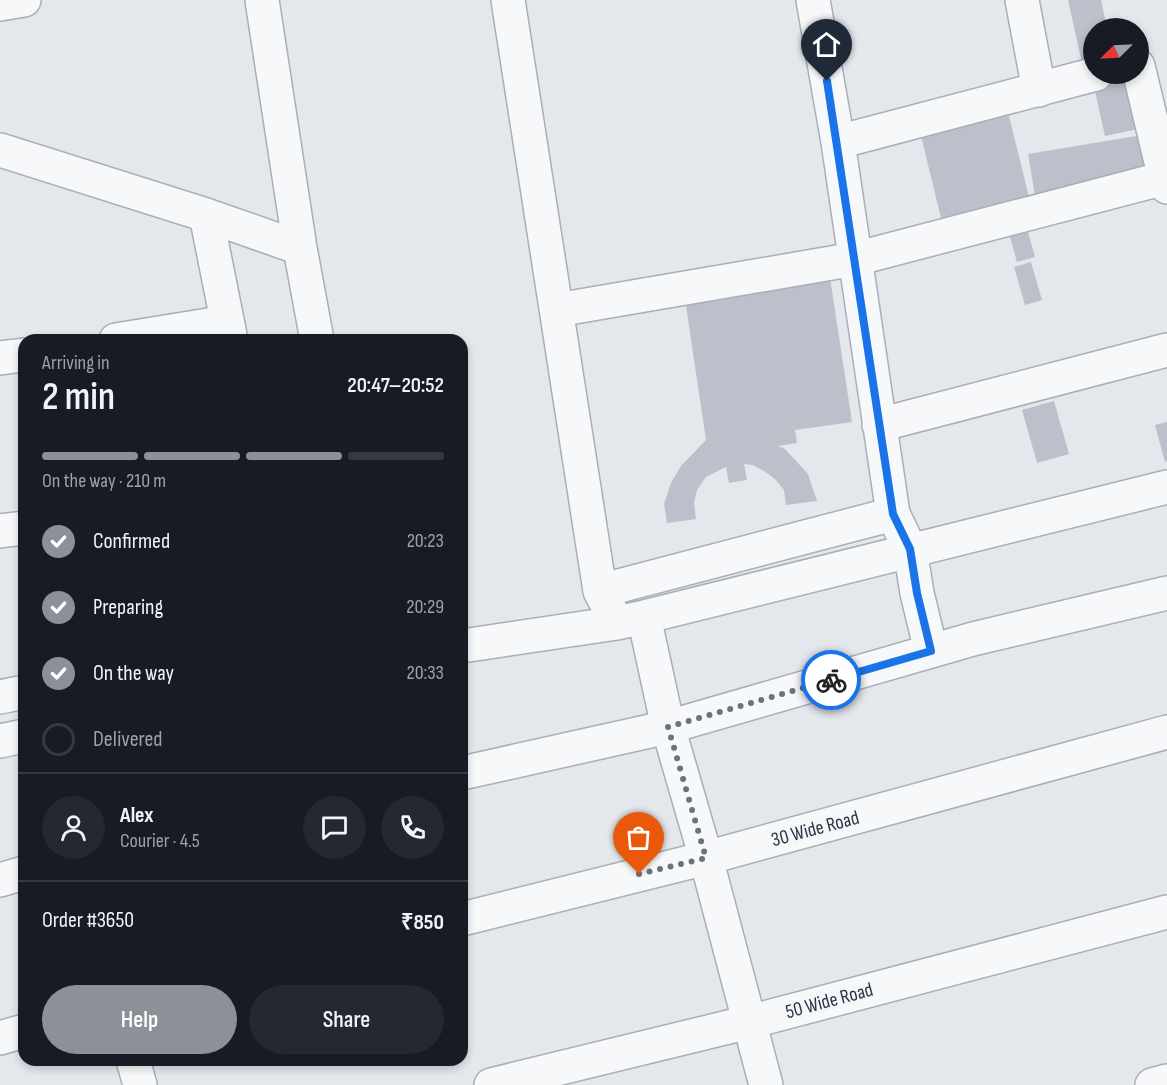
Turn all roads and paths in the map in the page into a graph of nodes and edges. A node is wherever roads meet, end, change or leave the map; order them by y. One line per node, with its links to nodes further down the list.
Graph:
1 (24, 0): 6 (street)
2 (262, 0): 14 (street)
3 (508, 0): 16 (street)
4 (813, 0): 10 (street)
5 (1022, 0): 9 (street)
6 (0, 4)
7 (1083, 78): 9 (street)
8 (1142, 84): 12 (street)
9 (1039, 90): 10 (street)
10 (837, 142): 15 (street)
11 (0, 150): 13 (street)
12 (1166, 183): 15 (street)
13 (206, 215): 14 (street); 17 (street)
14 (300, 248): 19 (street)
15 (855, 259): 16 (street); 23 (street)
16 (557, 310): 29 (street)
17 (229, 331): 18 (street)
18 (191, 334)
19 (316, 334)
20 (1167, 350): 23 (street)
21 (18, 356): 22 (street)
22 (0, 358)
23 (879, 425): 25 (street)
24 (1167, 487): 28 (street)
25 (893, 514): 28 (street); 29 (street)
26 (18, 529): 27 (street)
27 (0, 531)
28 (910, 549): 31 (street); 33 (street)
29 (600, 591): 31 (street)
30 (1167, 593): 33 (street)
31 (631, 620): 32 (street); 36 (street)
32 (468, 645)
33 (931, 651): 36 (street)
34 (18, 693): 35 (street)
35 (0, 697)
36 (668, 727): 40 (street); 41 (street)
37 (1167, 732): 41 (street, 30 Wide Road)
38 (18, 737): 39 (street)
39 (0, 741)
40 (468, 772)
41 (706, 858): 45 (street, 30 Wide Road); 46 (street)
42 (18, 875): 43 (street)
43 (0, 880)
44 (1167, 912): 46 (street, 50 Wide Road)
45 (468, 918)
46 (749, 1022): 52 (street, 50 Wide Road); 53 (street)
47 (18, 1033): 48 (street)
48 (0, 1038)
49 (135, 1066): 51 (street)
50 (1167, 1081): 54 (street)
51 (140, 1085)
52 (491, 1085)
53 (766, 1085)
54 (1152, 1085)

